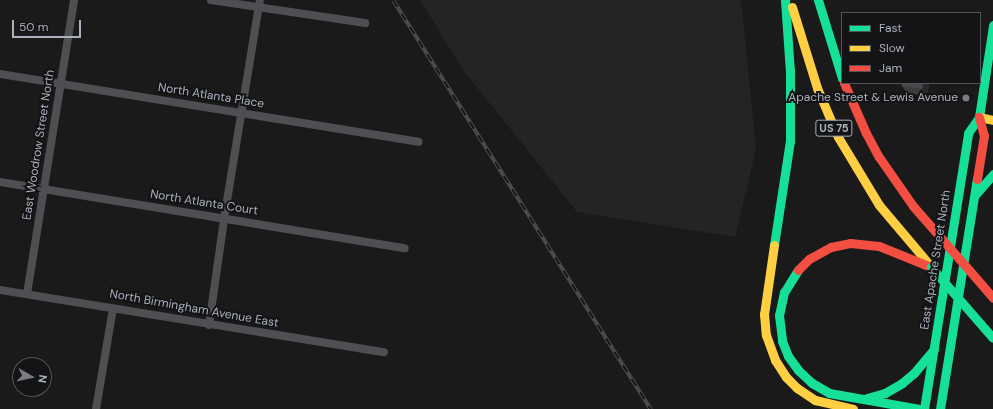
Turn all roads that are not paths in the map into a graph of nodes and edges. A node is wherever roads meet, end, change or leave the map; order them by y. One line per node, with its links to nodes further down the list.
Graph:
1 (74, 0): 11 (street, East Woodrow Street North)
2 (211, 0): 6 (street)
3 (785, 0): 36 (main road)
4 (790, 0): 23 (main road, US 75)
5 (818, 0): 10 (main road)
6 (259, 4): 7 (street); 13 (street)
7 (365, 23)
8 (993, 25): 14 (main road, East Apache Street North)
9 (0, 74): 11 (street, North Atlanta Place)
10 (841, 75)
11 (61, 84): 13 (street, North Atlanta Place); 19 (street, East Woodrow Street North)
12 (844, 84): 24 (main road, US 75, bridge)
13 (242, 113): 16 (street, North Atlanta Place); 21 (street)
14 (979, 118): 15 (main road); 20 (main road, East Apache Street North); 32 (main road, East Apache Street North)
15 (993, 120)
16 (419, 142)
17 (993, 174): 20 (main road)
18 (0, 182): 19 (street, North Atlanta Court)
19 (44, 190): 21 (street, North Atlanta Court); 27 (street, East Woodrow Street North)
20 (975, 195): 39 (main road, East Apache Street North)
21 (224, 219): 22 (street, North Atlanta Court); 30 (street)
22 (405, 248)
23 (931, 267): 31 (main road, US 75, bridge); 34 (main road)
24 (969, 270): 25 (main road); 28 (main road, US 75)
25 (993, 283)
26 (0, 290): 27 (street, North Birmingham Avenue East)
27 (27, 294): 29 (street, North Birmingham Avenue East)
28 (993, 298)
29 (113, 308): 30 (street, North Birmingham Avenue East); 35 (street)
30 (209, 325): 33 (street, North Birmingham Avenue East)
31 (993, 338)
32 (934, 349): 34 (main road); 38 (main road, East Apache Street North)
33 (384, 352)
34 (862, 399): 37 (main road)
35 (96, 409)
36 (853, 409)
37 (920, 409)
38 (924, 409)
39 (940, 409)

